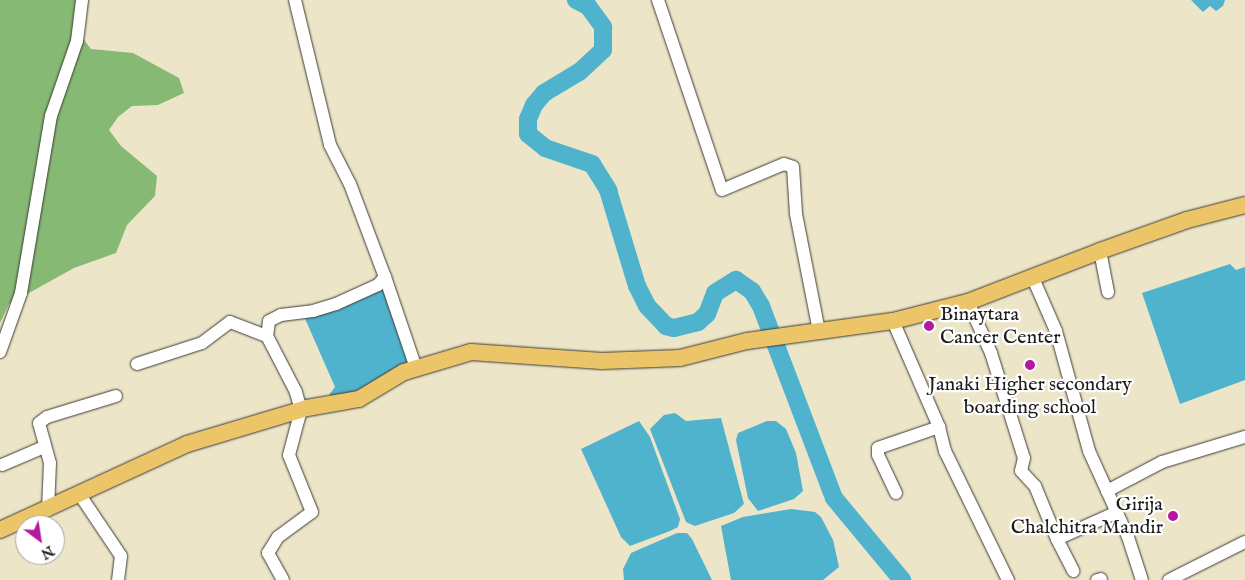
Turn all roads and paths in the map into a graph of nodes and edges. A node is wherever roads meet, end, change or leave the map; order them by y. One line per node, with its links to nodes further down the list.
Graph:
1 (82, 0): 13 (street)
2 (295, 0): 7 (street)
3 (658, 0): 11 (street)
4 (1245, 205): 5 (main road)
5 (1100, 251): 6 (main road); 8 (street)
6 (1032, 276): 9 (main road); 22 (street)
7 (385, 277): 12 (street); 15 (street)
8 (1108, 292)
9 (968, 302): 10 (main road); 28 (street)
10 (893, 321): 11 (main road); 18 (street)
11 (820, 331): 15 (main road)
12 (267, 336): 14 (street); 17 (street)
13 (0, 352)
14 (137, 364)
15 (416, 368): 17 (main road)
16 (116, 396): 20 (street)
17 (302, 410): 24 (main road); 32 (street)
18 (939, 427): 23 (street); 33 (street)
19 (1245, 437): 22 (street)
20 (44, 448): 21 (street); 25 (street)
21 (2, 465)
22 (1107, 491): 26 (street)
23 (896, 493)
24 (80, 495): 25 (main road); 31 (street)
25 (48, 510): 27 (main road)
26 (1117, 512): 28 (street); 34 (street)
27 (0, 530)
28 (1057, 539): 30 (street)
29 (1245, 542): 35 (street)
30 (1073, 571)
31 (118, 580)
32 (283, 580)
33 (1008, 580)
34 (1142, 580)
35 (1169, 580)

